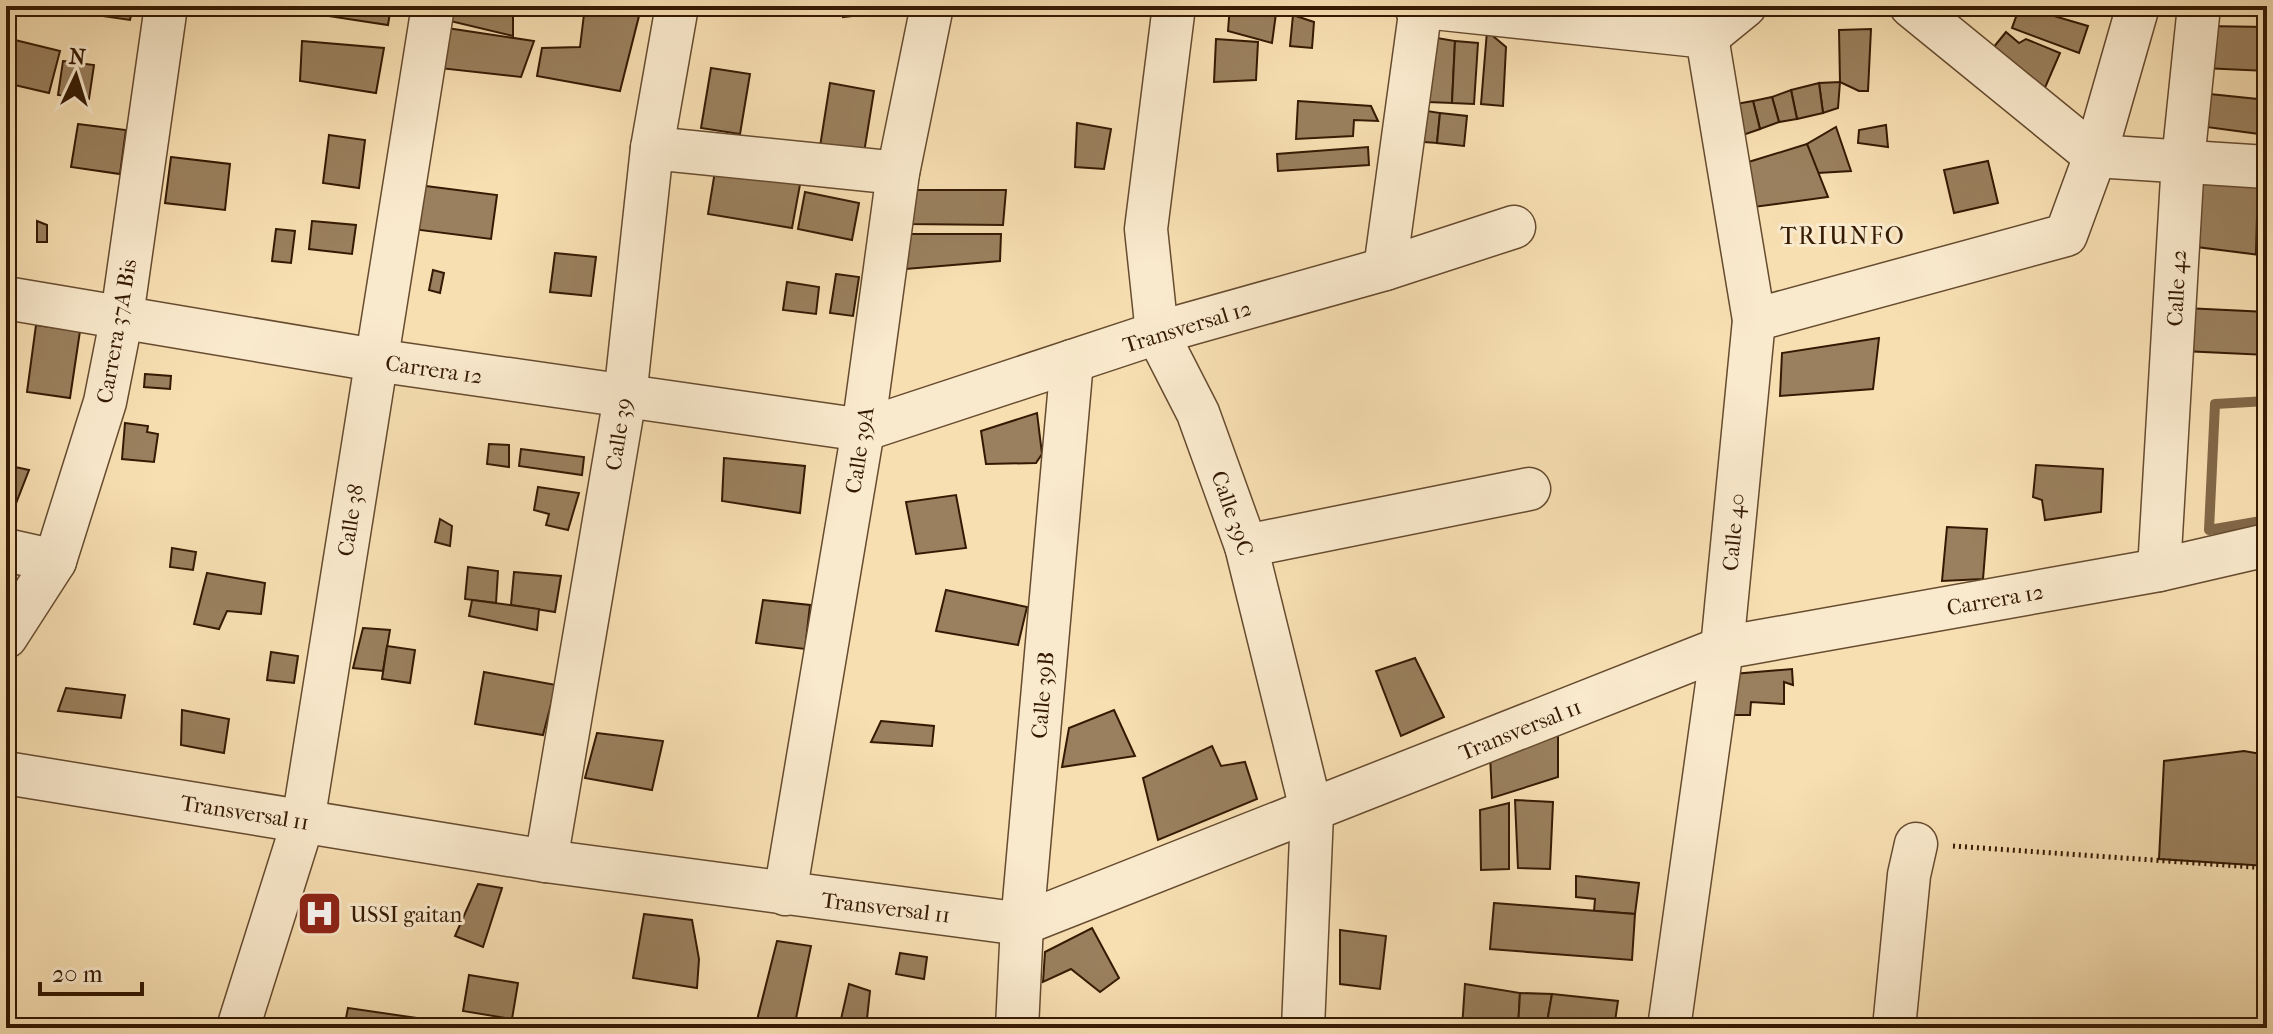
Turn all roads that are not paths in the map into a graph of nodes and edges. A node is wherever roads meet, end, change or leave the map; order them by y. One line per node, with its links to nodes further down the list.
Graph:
1 (166, 6): 20 (street, Carrera 37A Bis)
2 (433, 6): 23 (street, Calle 38)
3 (677, 6): 12 (street, Calle 39)
4 (932, 6): 16 (street, Calle 39A)
5 (1174, 6): 22 (street, Calle 39C)
6 (1419, 6): 11 (street); 18 (street)
7 (1746, 6): 11 (street)
8 (1911, 6): 13 (street)
9 (2138, 6): 13 (street)
10 (2199, 6): 14 (street, Calle 42)
11 (1707, 37): 21 (street, Calle 40)
12 (652, 148): 16 (street); 25 (street, Calle 39)
13 (2095, 156): 14 (street); 21 (street)
14 (2183, 161): 15 (street); 32 (street, Calle 42)
15 (2267, 167)
16 (898, 173): 26 (street, Calle 39A)
17 (1514, 227): 18 (street, Transversal 12)
18 (1385, 269): 22 (street, Transversal 12)
19 (6, 298): 20 (street, Carrera 12)
20 (122, 316): 23 (street, Carrera 12); 31 (street, Carrera 37A Bis)
21 (1754, 320): 34 (street, Calle 40)
22 (1157, 333): 24 (street, Transversal 12); 29 (street, Calle 39C)
23 (375, 360): 25 (street, Carrera 12); 37 (street, Calle 38)
24 (1072, 361): 26 (street, Transversal 12); 41 (street, Calle 39B)
25 (625, 397): 26 (street, Carrera 12); 39 (street, Calle 39)
26 (863, 430): 40 (street, Calle 39A)
27 (1529, 489): 29 (street)
28 (2267, 545): 32 (street, Carrera 12)
29 (1246, 546): 36 (street, Calle 39C)
30 (6, 550): 31 (street)
31 (55, 561): 33 (street, Carrera 37A Bis)
32 (2159, 570): 34 (street, Carrera 12)
33 (6, 637)
34 (1722, 648): 36 (street, Transversal 11); 42 (street, Calle 40)
35 (6, 773): 37 (street, Transversal 11)
36 (1312, 813): 41 (street, Transversal 11); 45 (street, Calle 39C)
37 (303, 822): 39 (street, Transversal 11); 43 (street, Calle 38)
38 (1916, 844): 46 (street)
39 (546, 861): 40 (street, Transversal 11)
40 (785, 894): 41 (street, Transversal 11)
41 (1022, 924): 44 (street, Calle 39B)
42 (1679, 1027)
43 (238, 1028)
44 (1017, 1028)
45 (1303, 1028)
46 (1894, 1028)

